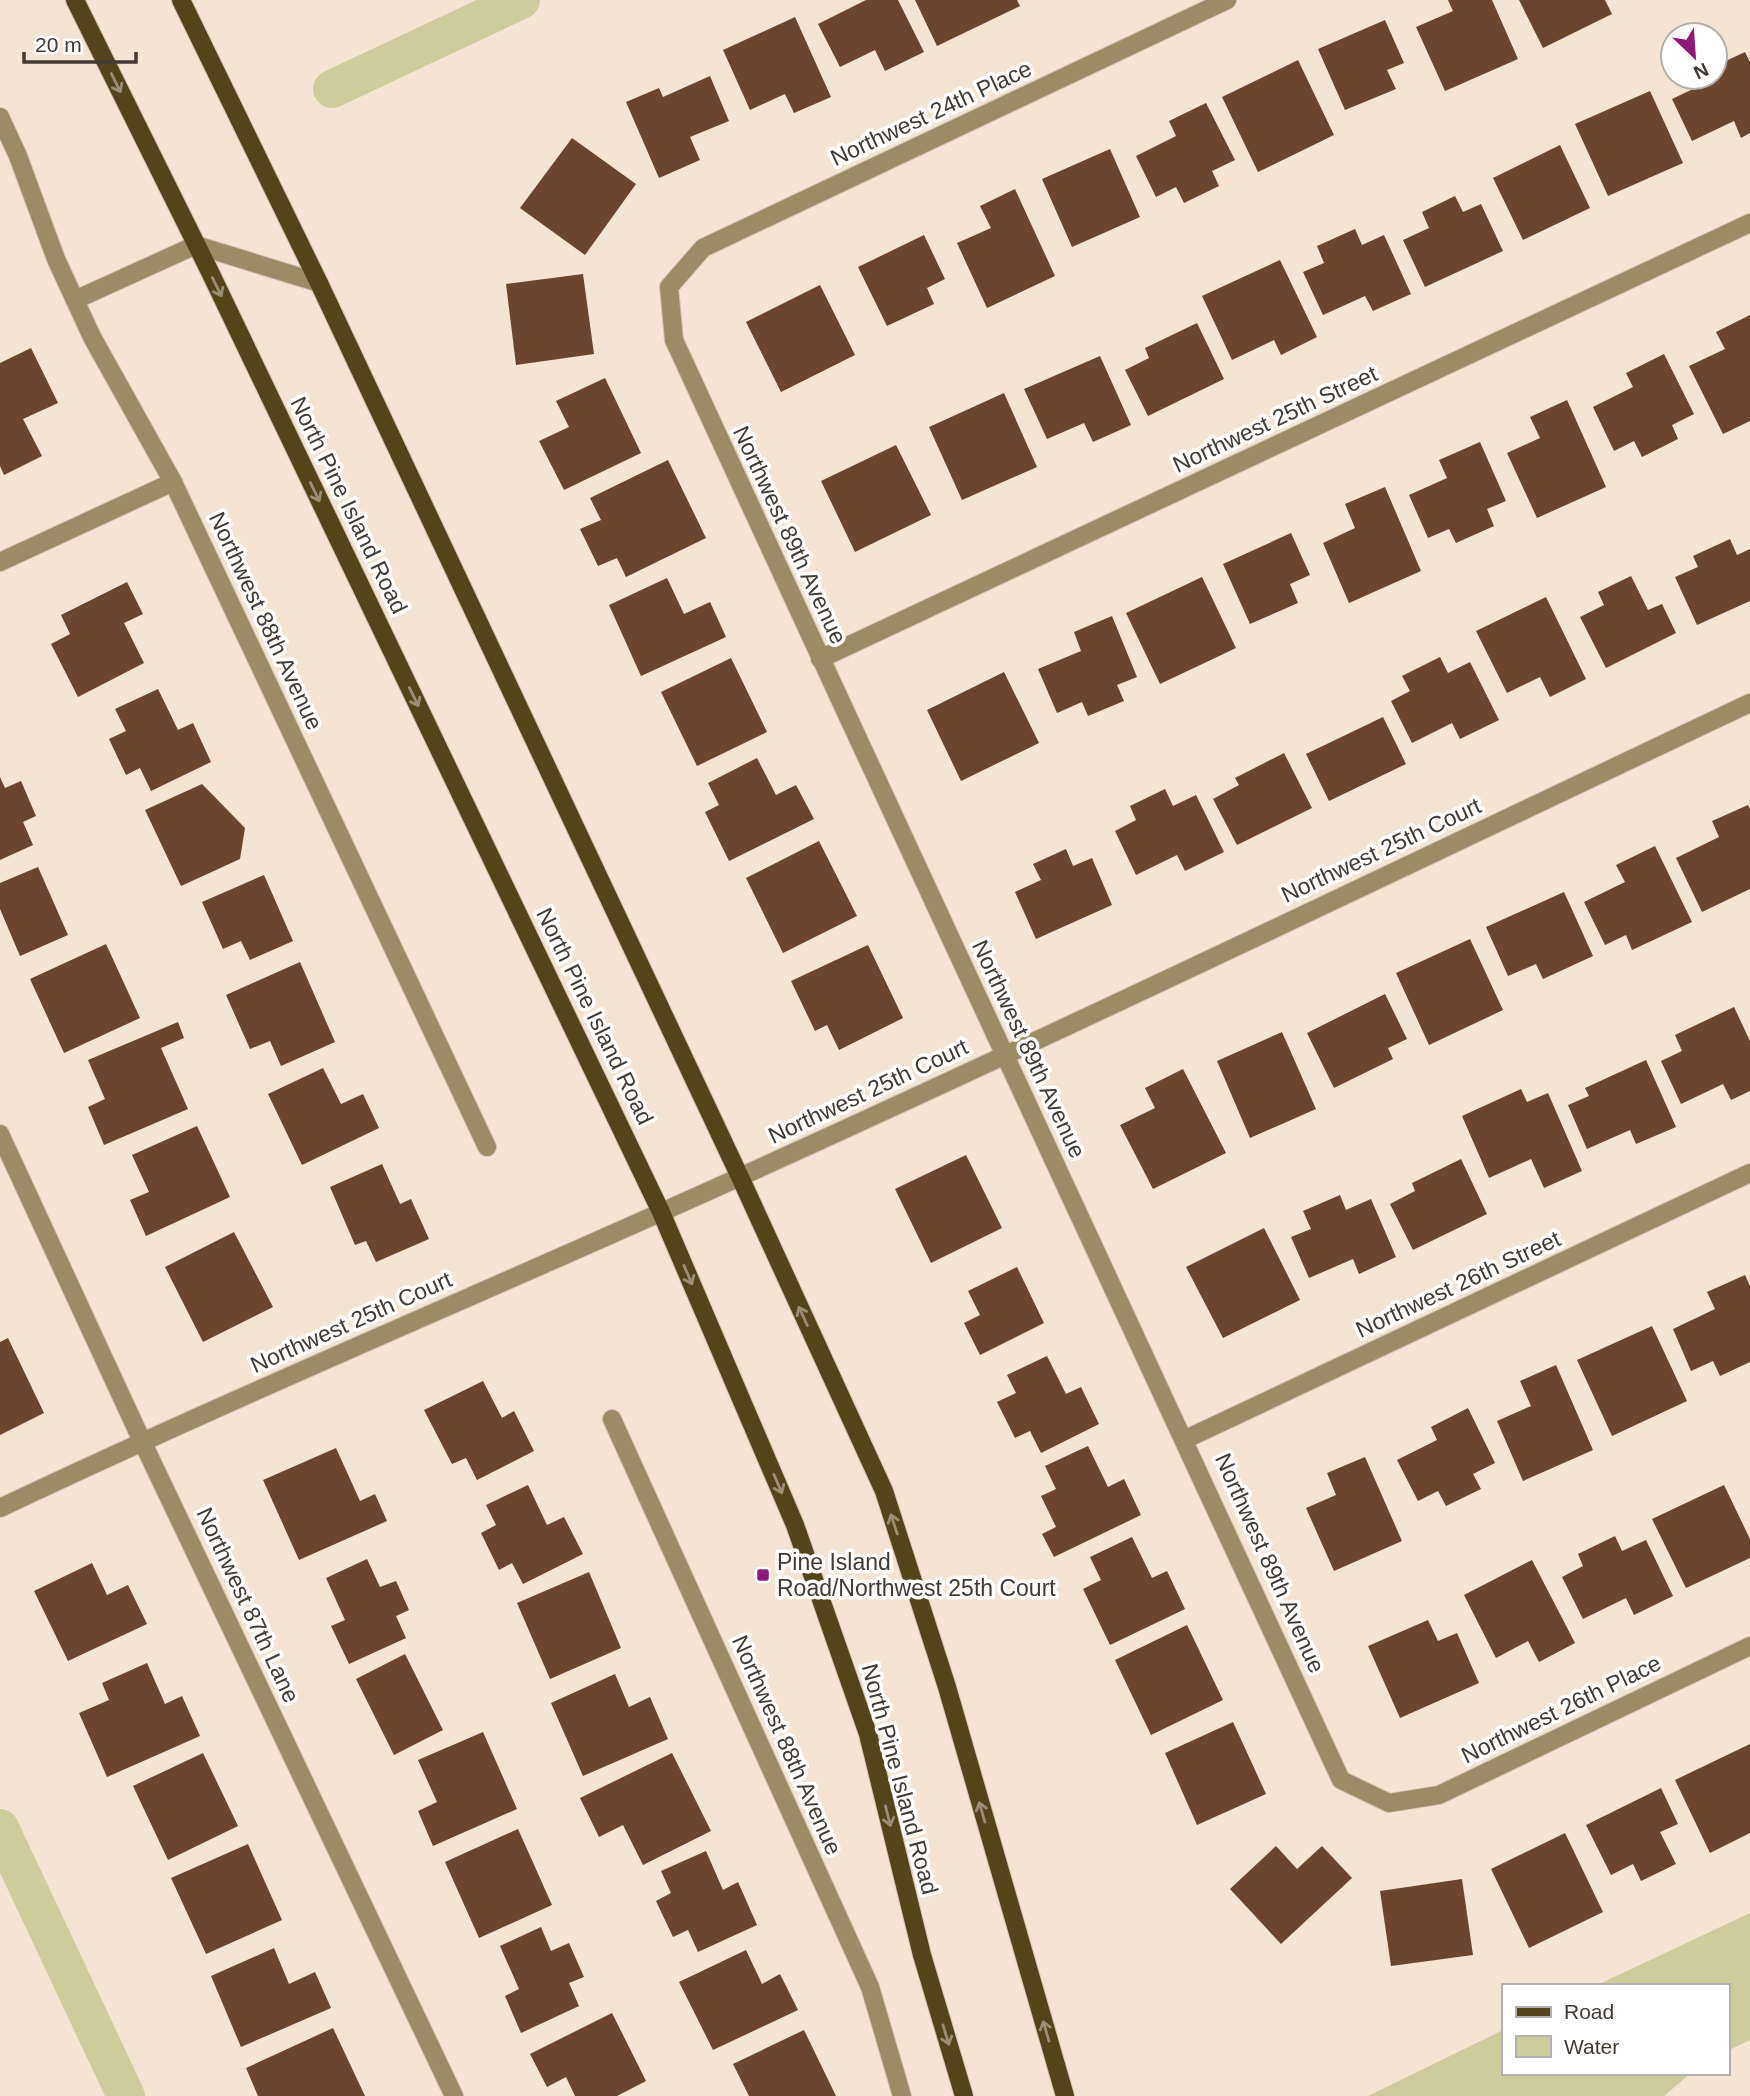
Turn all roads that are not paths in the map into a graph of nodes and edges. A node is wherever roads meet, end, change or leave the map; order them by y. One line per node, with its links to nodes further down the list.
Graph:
1 (75, 0): 6 (main road, North Pine Island Road, one-way to 6)
2 (181, 0): 7 (main road)
3 (1227, 0): 8 (street, Northwest 24th Place)
4 (0, 117): 9 (street, Northwest 88th Avenue)
5 (1750, 223): 12 (street, Northwest 25th Street)
6 (196, 245): 7 (street); 9 (street); 19 (main road, North Pine Island Road, one-way to 19)
7 (318, 282): 18 (main road)
8 (669, 287): 12 (street, Northwest 89th Avenue)
9 (75, 300): 10 (street, Northwest 88th Avenue)
10 (173, 482): 11 (street); 16 (street, Northwest 88th Avenue)
11 (0, 562)
12 (820, 659): 14 (street, Northwest 89th Avenue)
13 (1750, 703): 14 (street, Northwest 25th Court)
14 (1005, 1055): 18 (street, Northwest 25th Court); 21 (street, Northwest 89th Avenue)
15 (0, 1134): 22 (street, Northwest 87th Lane)
16 (487, 1147)
17 (1750, 1173): 21 (street, Northwest 26th Street)
18 (740, 1178): 19 (street, Northwest 25th Court); 29 (main road, one-way to 18)
19 (662, 1212): 22 (street, Northwest 25th Court); 28 (main road, North Pine Island Road, one-way to 28)
20 (612, 1419): 27 (street, Northwest 88th Avenue)
21 (1186, 1439): 25 (street, Northwest 89th Avenue)
22 (142, 1441): 23 (street, Northwest 25th Court); 26 (street, Northwest 87th Lane)
23 (0, 1508)
24 (1750, 1646): 25 (street, Northwest 26th Place)
25 (1389, 1803)
26 (454, 2096)
27 (902, 2096)
28 (964, 2096)
29 (1065, 2096)

